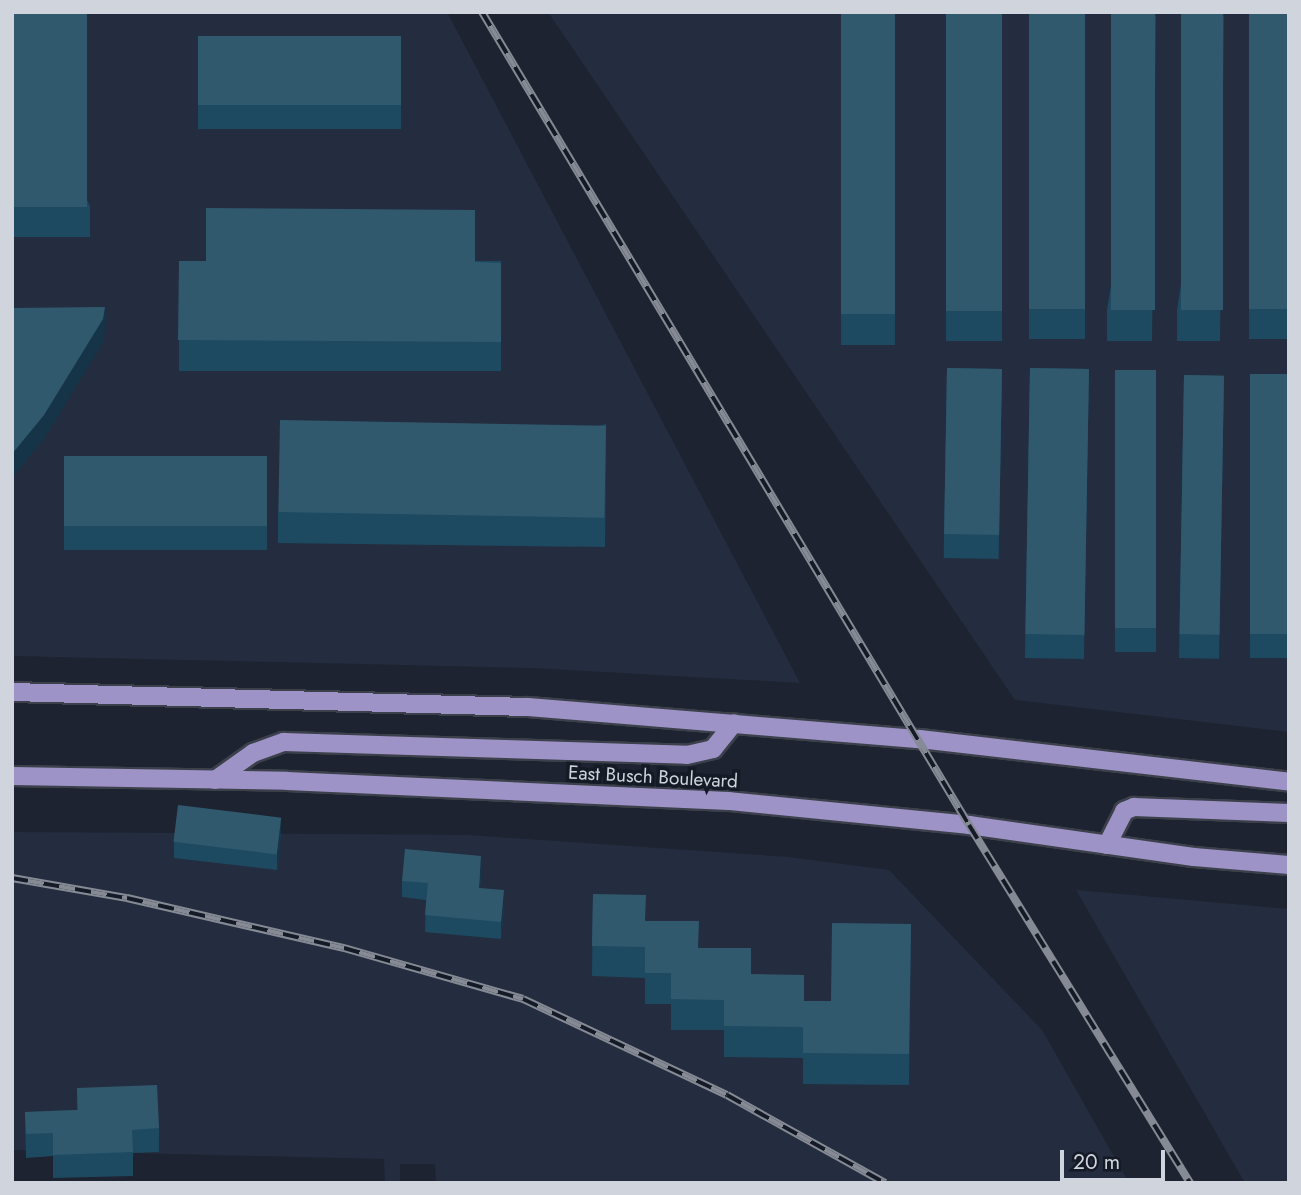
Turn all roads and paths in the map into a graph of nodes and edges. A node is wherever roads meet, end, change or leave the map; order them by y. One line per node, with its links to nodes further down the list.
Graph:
1 (12, 692): 2 (main road)
2 (734, 723): 4 (main road); 5 (main road)
3 (12, 776): 4 (main road, East Busch Boulevard)
4 (215, 780): 7 (main road, East Busch Boulevard)
5 (1289, 782)
6 (1289, 813): 7 (main road)
7 (1107, 845): 8 (main road, East Busch Boulevard)
8 (1289, 865)

